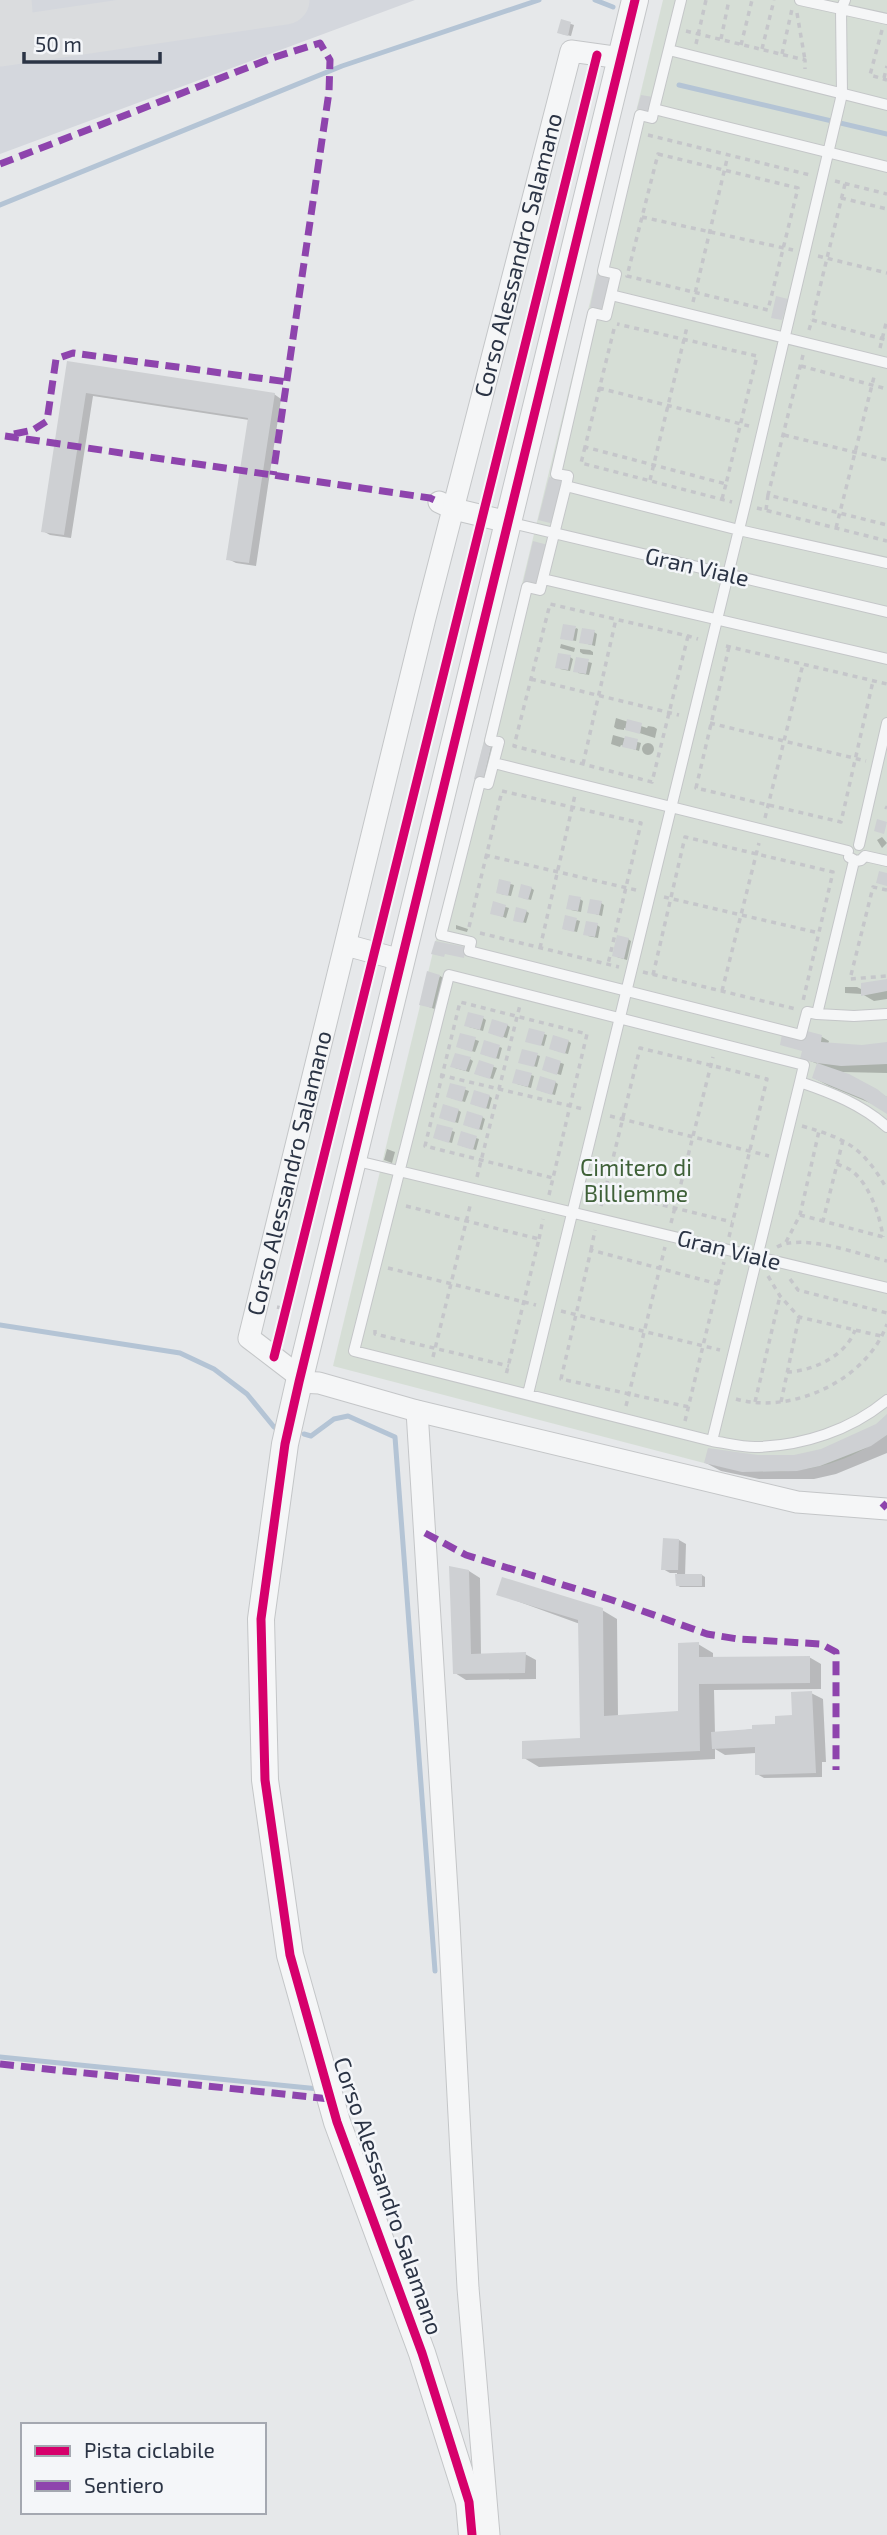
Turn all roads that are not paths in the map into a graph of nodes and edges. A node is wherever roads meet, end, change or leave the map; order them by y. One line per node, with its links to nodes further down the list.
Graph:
1 (635, 0): 7 (street, Corso Alessandro Salamano)
2 (681, 0): 6 (lane)
3 (796, 0): 4 (lane)
4 (841, 3): 5 (lane); 8 (lane)
5 (886, 18)
6 (669, 50): 8 (lane); 10 (lane)
7 (621, 58): 17 (street, Corso Alessandro Salamano); 18 (street, Corso Alessandro Salamano)
8 (842, 94): 9 (lane); 11 (lane)
9 (887, 105)
10 (654, 109): 11 (lane); 13 (lane)
11 (830, 148): 12 (lane); 14 (lane)
12 (887, 167)
13 (611, 295): 14 (lane); 16 (lane)
14 (785, 339): 15 (lane); 19 (lane)
15 (882, 362)
16 (566, 486): 19 (lane); 20 (lane)
17 (447, 505): 18 (street); 32 (street, Corso Alessandro Salamano)
18 (508, 522): 20 (lane, Gran Viale); 33 (street, Corso Alessandro Salamano)
19 (739, 530): 21 (lane); 22 (lane)
20 (554, 533): 22 (lane, Gran Viale); 23 (lane)
21 (887, 563)
22 (728, 575): 24 (lane, Gran Viale); 25 (lane)
23 (542, 579): 25 (lane); 28 (lane)
24 (887, 612)
25 (717, 621): 26 (lane); 29 (lane)
26 (887, 659)
27 (887, 723): 30 (lane)
28 (494, 764): 29 (lane); 34 (lane)
29 (671, 807): 30 (lane); 34 (lane)
30 (857, 853): 31 (lane); 35 (lane)
31 (887, 861)
32 (346, 945): 33 (street); 45 (street, Corso Alessandro Salamano)
33 (401, 960): 40 (street, Corso Alessandro Salamano)
34 (627, 993): 35 (lane); 37 (lane)
35 (817, 1014): 36 (lane)
36 (887, 1014)
37 (621, 1018): 38 (lane); 41 (lane); 42 (lane)
38 (800, 1082): 39 (lane); 43 (lane)
39 (887, 1127)
40 (353, 1160): 41 (lane, Gran Viale); 45 (street, Corso Alessandro Salamano)
41 (399, 1171): 42 (lane, Gran Viale); 46 (lane)
42 (571, 1212): 43 (lane, Gran Viale); 46 (lane)
43 (758, 1258): 44 (lane, Gran Viale); 49 (lane)
44 (887, 1288)
45 (299, 1380): 48 (street); 51 (street, Corso Alessandro Salamano)
46 (528, 1394): 49 (lane)
47 (887, 1400): 49 (lane)
48 (417, 1411): 50 (street); 52 (street)
49 (712, 1441)
50 (887, 1508)
51 (471, 2535)
52 (489, 2535)

